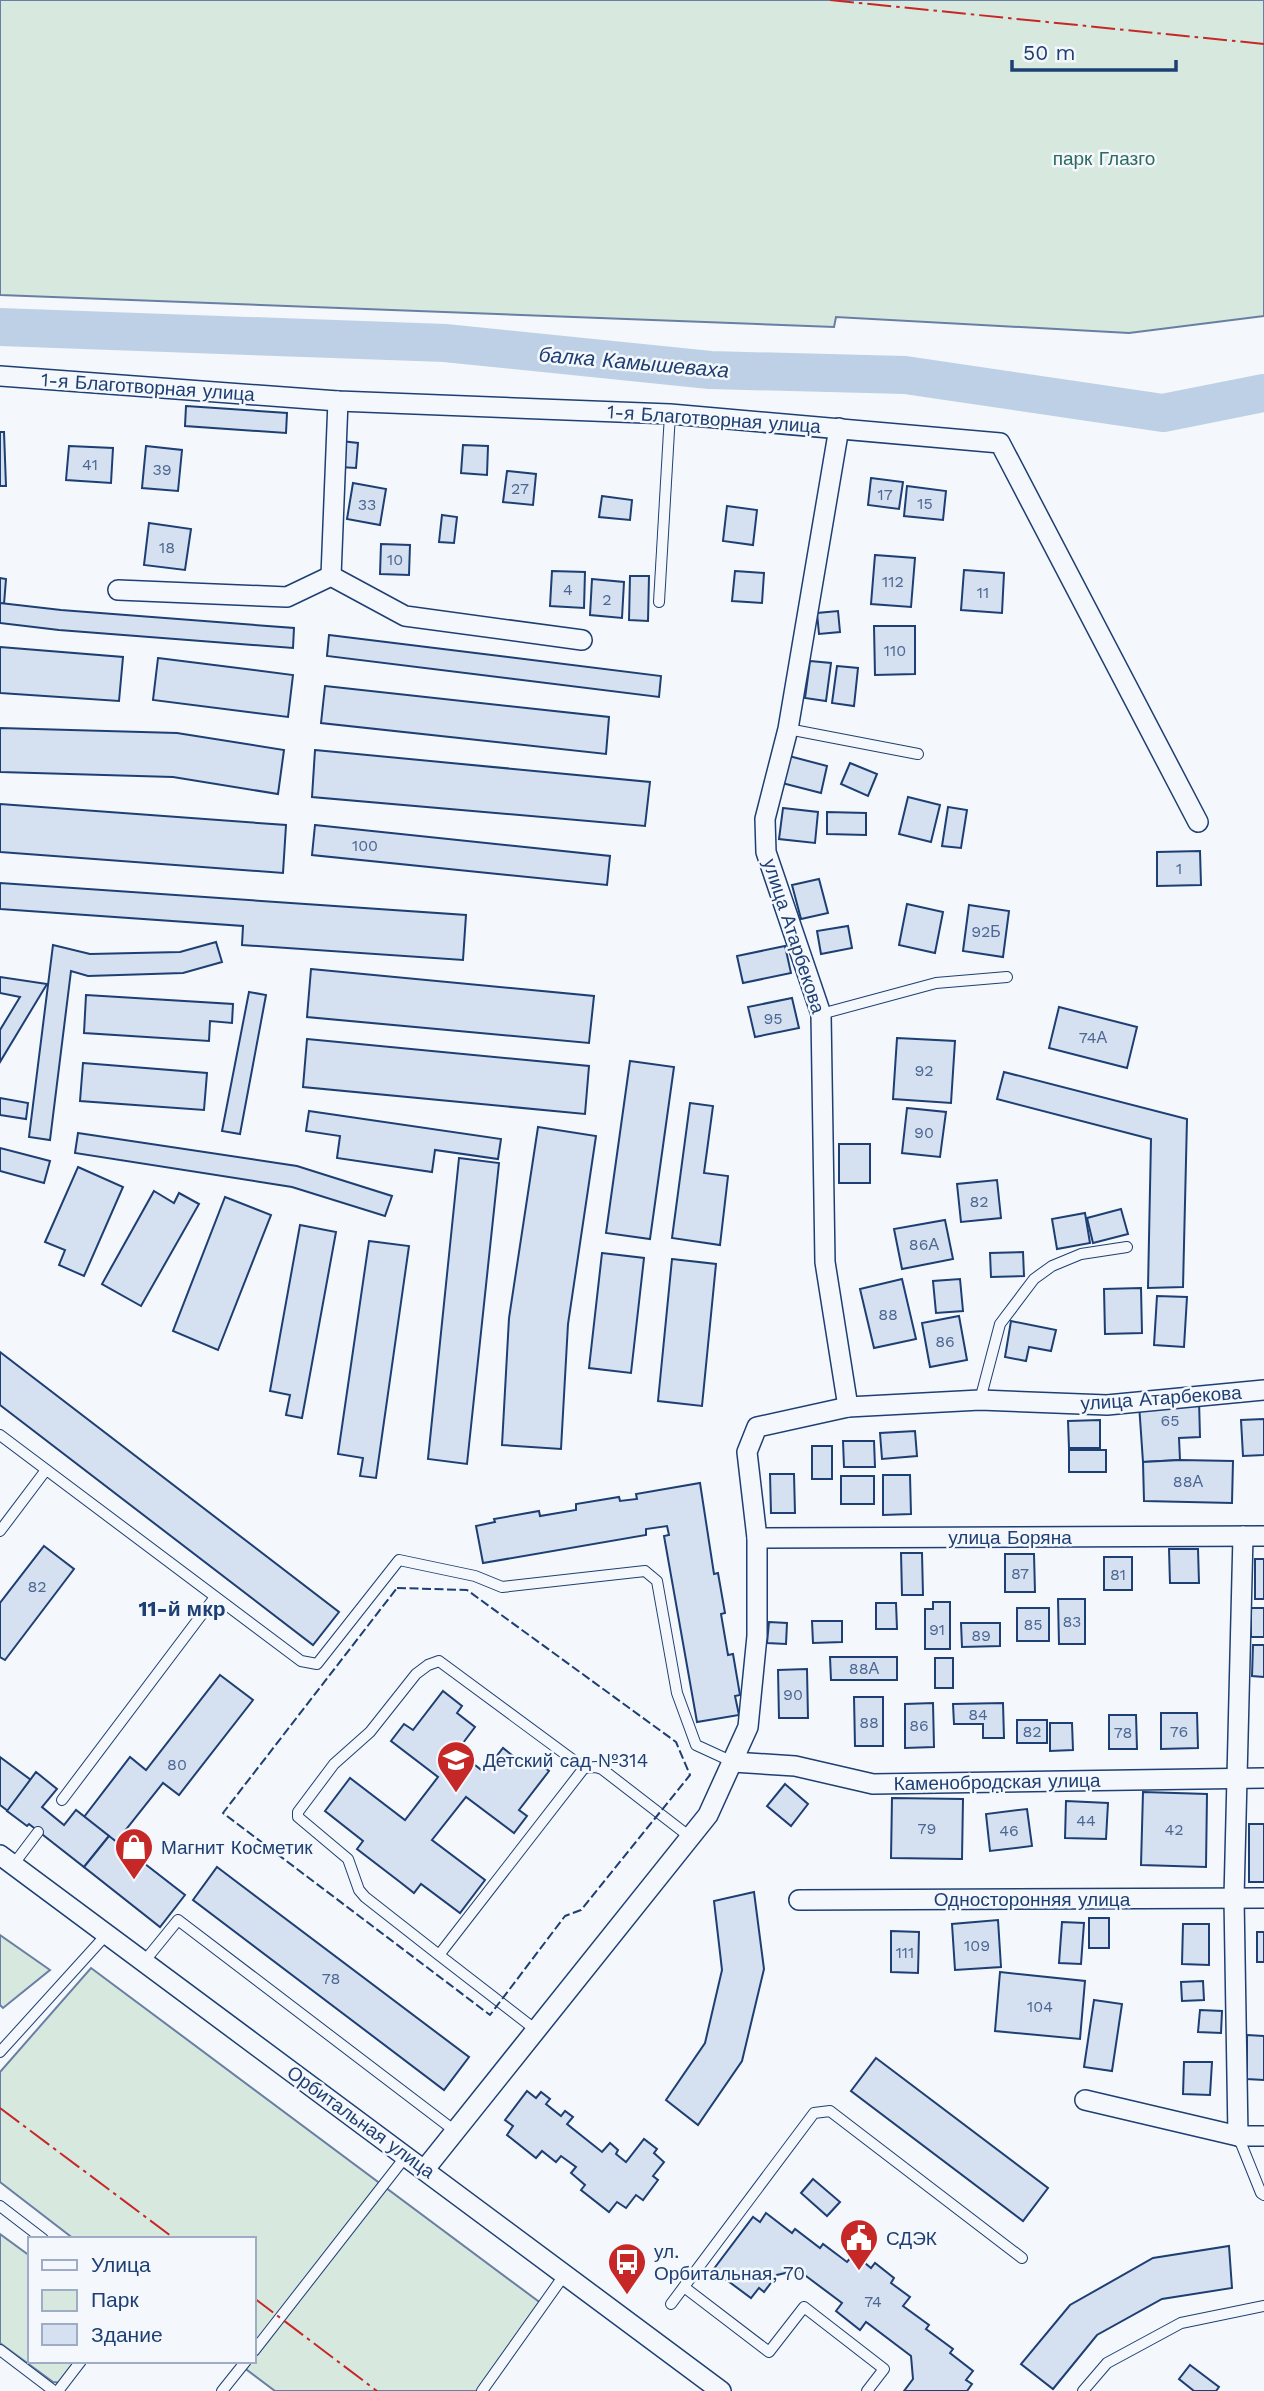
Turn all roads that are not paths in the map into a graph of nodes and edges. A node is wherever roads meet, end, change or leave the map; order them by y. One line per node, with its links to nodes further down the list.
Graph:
1 (0, 376): 2 (street, 1-я Благотворная улица)
2 (338, 401): 3 (street, 1-я Благотворная улица); 5 (street)
3 (670, 414): 4 (street, 1-я Благотворная улица); 7 (lane)
4 (839, 428): 9 (street, улица Атарбекова); 11 (street, 1-я Благотворная улица)
5 (331, 576): 6 (street); 8 (street)
6 (118, 590)
7 (659, 602)
8 (582, 640)
9 (788, 729): 10 (lane); 13 (street, улица Атарбекова)
10 (918, 754)
11 (1198, 822)
12 (1007, 977): 13 (lane)
13 (821, 1013): 17 (street, улица Атарбекова)
14 (1127, 1247): 16 (lane)
15 (1264, 1390): 16 (street, улица Атарбекова)
16 (981, 1400): 17 (street, улица Атарбекова)
17 (848, 1407): 23 (street, улица Атарбекова)
18 (0, 1435): 19 (lane)
19 (46, 1470): 20 (lane); 24 (lane)
20 (0, 1531)
21 (1243, 1536): 22 (street, улица Боряна); 23 (street, улица Боряна); 27 (street)
22 (1264, 1536)
23 (757, 1538): 25 (street)
24 (215, 1597): 25 (lane); 29 (lane)
25 (733, 1762): 27 (street, Каменобродская улица); 31 (street)
26 (584, 1768): 31 (lane); 37 (lane); 37 (lane)
27 (1237, 1778): 28 (street, Каменобродская улица); 33 (street)
28 (1264, 1778)
29 (62, 1800)
30 (38, 1832): 32 (lane)
31 (690, 1837): 39 (street)
32 (6, 1860): 36 (street, Орбитальная улица)
33 (1234, 1898): 34 (street, Односторонняя улица); 35 (street, Односторонняя улица); 43 (street)
34 (1264, 1898)
35 (799, 1900)
36 (106, 1935): 38 (street, Орбитальная улица); 40 (lane)
37 (439, 1955): 39 (lane)
38 (144, 1963): 42 (lane); 45 (street, Орбитальная улица)
39 (536, 2030): 42 (street)
40 (0, 2052)
41 (1085, 2100): 43 (street)
42 (455, 2131): 46 (street)
43 (1238, 2136): 44 (street); 47 (lane)
44 (1264, 2136)
45 (406, 2156): 46 (street, Орбитальная улица); 55 (lane)
46 (425, 2169): 51 (street, Орбитальная улица)
47 (1264, 2196)
48 (0, 2206): 49 (lane)
49 (40, 2237)
50 (1022, 2258): 52 (lane)
51 (565, 2274): 61 (lane); 62 (street, Орбитальная улица)
52 (684, 2287): 53 (lane); 63 (lane)
53 (671, 2304)
54 (1264, 2306): 64 (lane)
55 (256, 2348)
56 (0, 2350): 59 (lane)
57 (78, 2363): 59 (lane)
58 (244, 2363): 60 (lane)
59 (56, 2391)
60 (222, 2391)
61 (482, 2391)
62 (720, 2391)
63 (867, 2391)
64 (1083, 2391)

